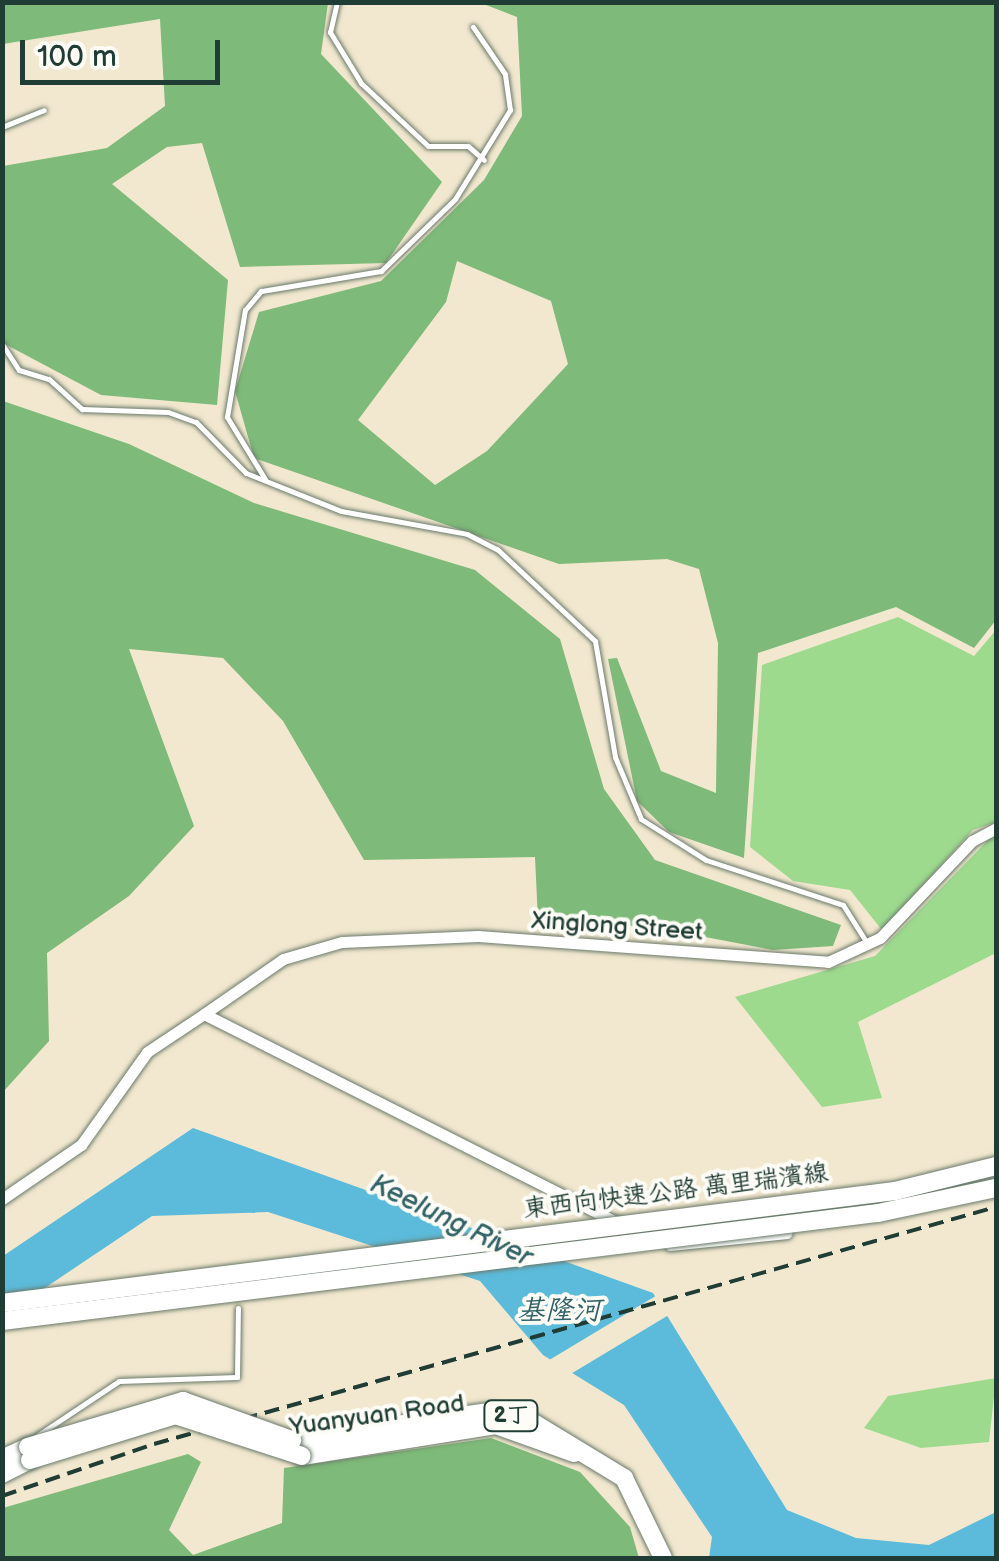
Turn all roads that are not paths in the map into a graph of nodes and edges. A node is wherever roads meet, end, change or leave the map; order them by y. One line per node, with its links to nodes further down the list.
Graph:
1 (337, 2): 5 (lane)
2 (473, 28): 5 (lane)
3 (44, 110): 4 (lane)
4 (2, 126)
5 (484, 160): 7 (lane)
6 (2, 344): 7 (lane)
7 (266, 481): 9 (lane)
8 (996, 828): 9 (street, Xinglong Street)
9 (868, 946): 10 (street, Xinglong Street)
10 (204, 1014): 11 (street); 13 (street, Xinglong Street)
11 (996, 1170): 14 (main road, 東西向快速公路 萬里瑞濱線, bridge)
12 (996, 1188): 16 (main road, 東西向快速公路 萬里瑞濱線, bridge)
13 (2, 1198)
14 (2, 1303)
15 (238, 1308): 18 (lane)
16 (2, 1321)
17 (297, 1448): 18 (main road, Yuanyuan Road / 2丁, bridge); 21 (main road, Yuanyuan Road / 2丁); 22 (main road, Yuanyuan Road / 2丁)
18 (29, 1454): 19 (main road, Yuanyuan Road / 2丁); 20 (main road, Yuanyuan Road / 2丁)
19 (2, 1459)
20 (2, 1474)
21 (652, 1558)
22 (663, 1558)

